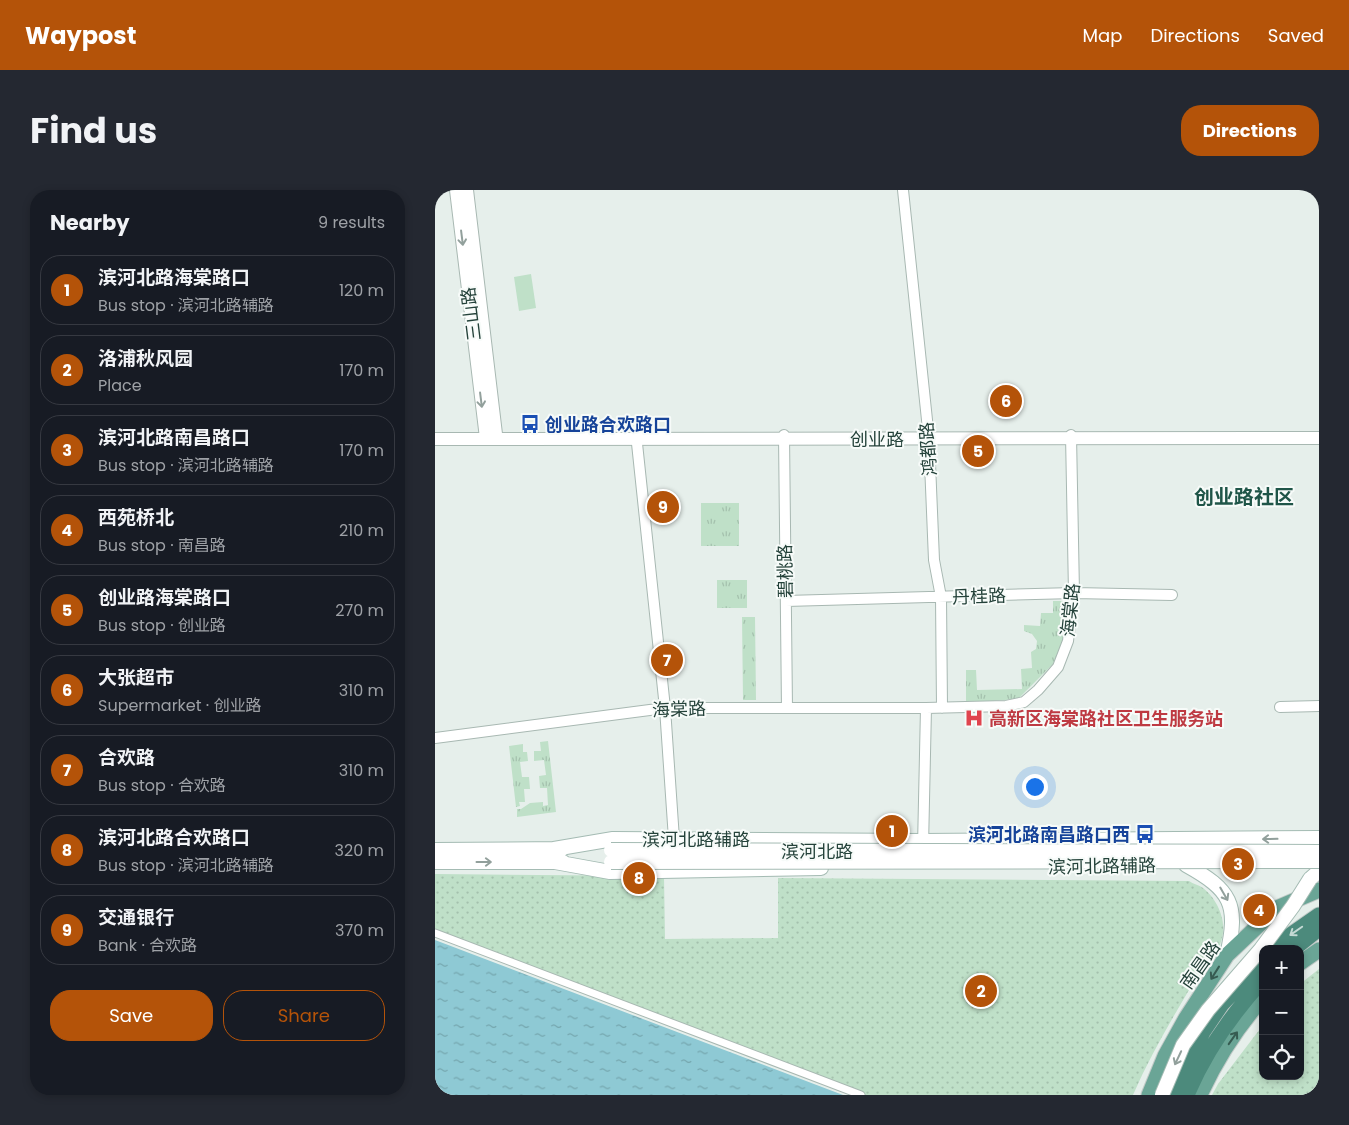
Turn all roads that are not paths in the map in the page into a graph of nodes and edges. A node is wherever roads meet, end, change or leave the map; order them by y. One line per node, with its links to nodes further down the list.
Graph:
1 (456, 190): 6 (street, 三山路, one-way to 6)
2 (467, 190): 6 (street, 三山路)
3 (903, 190): 9 (street, 鸿都路)
4 (1319, 433): 10 (street, 创业路)
5 (435, 434): 6 (street, 创业路)
6 (491, 436): 7 (street, 创业路); 12 (street, 创业路)
7 (636, 436): 8 (street, 创业路); 19 (street)
8 (784, 437): 9 (street, 创业路); 16 (street, 碧桃路)
9 (929, 437): 10 (street, 创业路); 15 (street, 鸿都路)
10 (1071, 437): 11 (street, 创业路); 13 (street, 海棠路)
11 (1319, 438)
12 (435, 439)
13 (1074, 593): 14 (street, 丹桂路); 15 (street, 丹桂路); 22 (street, 海棠路)
14 (1172, 595)
15 (941, 597): 16 (street, 丹桂路); 22 (street, 鸿都路)
16 (786, 601): 20 (street, 碧桃路)
17 (1319, 706): 18 (street)
18 (1280, 707)
19 (665, 708): 20 (street, 海棠路); 23 (street, 海棠路); 25 (street)
20 (787, 708): 21 (street, 海棠路)
21 (926, 708): 22 (street, 海棠路); 26 (street)
22 (942, 708)
23 (435, 738)
24 (1319, 838): 26 (main road, 滨河北路辅路, one-way to 26)
25 (674, 839): 26 (main road, 滨河北路辅路); 29 (main road, 滨河北路辅路)
26 (923, 841): 35 (street)
27 (435, 850): 29 (main road, 滨河北路)
28 (1319, 852): 30 (main road, 滨河北路, bridge)
29 (555, 856): 30 (main road, 滨河北路); 33 (main road, 滨河北路, one-way to 29); 35 (main road, 滨河北路辅路)
30 (611, 856): 32 (main road, 滨河北路, bridge)
31 (1319, 857): 34 (main road, 滨河北路辅路)
32 (1319, 861)
33 (435, 862)
34 (1186, 864): 35 (main road, 滨河北路辅路); 44 (main road, one-way to 44)
35 (923, 867)
36 (1319, 871): 51 (main road, one-way to 51, bridge)
37 (1319, 890): 44 (main road, 南昌路)
38 (1319, 915): 41 (highway, one-way to 41)
39 (1319, 929): 42 (highway)
40 (435, 933): 49 (street)
41 (1279, 945)
42 (1299, 945)
43 (1319, 950): 45 (main road)
44 (1227, 955): 50 (main road, 南昌路, one-way to 50)
45 (1304, 960)
46 (1259, 965): 52 (highway)
47 (1259, 985): 53 (highway)
48 (1259, 1002): 54 (main road, one-way to 48)
49 (861, 1095)
50 (1149, 1095)
51 (1162, 1095)
52 (1174, 1095)
53 (1187, 1095)
54 (1200, 1095)

